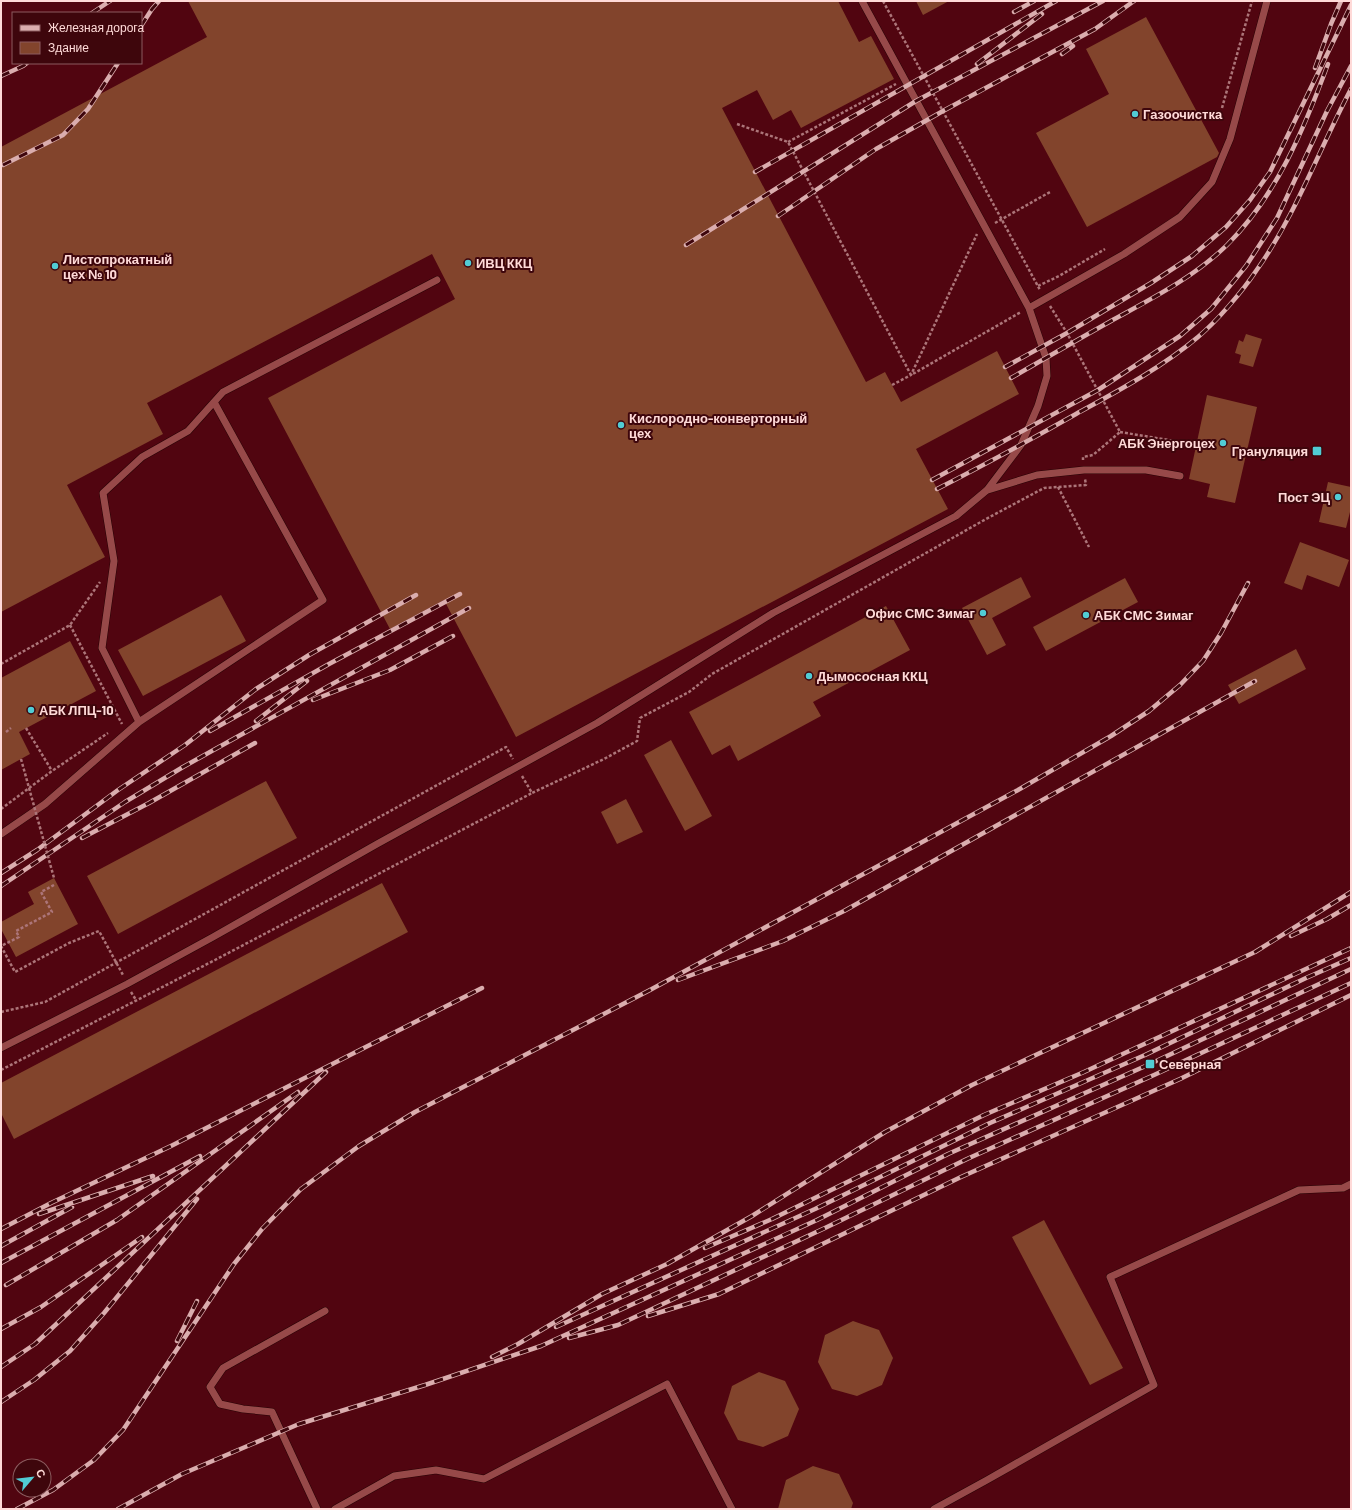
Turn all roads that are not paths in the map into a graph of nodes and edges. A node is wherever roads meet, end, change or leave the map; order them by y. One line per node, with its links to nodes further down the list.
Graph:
1 (862, 1): 4 (lane)
2 (1267, 1): 4 (lane)
3 (437, 280): 5 (lane)
4 (1029, 308): 7 (lane)
5 (214, 402): 8 (lane); 8 (lane)
6 (1180, 476): 7 (lane)
7 (987, 490): 10 (lane)
8 (139, 722): 9 (lane)
9 (1, 834)
10 (1, 1048)
11 (1351, 1184): 16 (lane)
12 (325, 1310): 13 (lane)
13 (317, 1509)
14 (334, 1509): 15 (lane)
15 (732, 1509)
16 (934, 1509)

